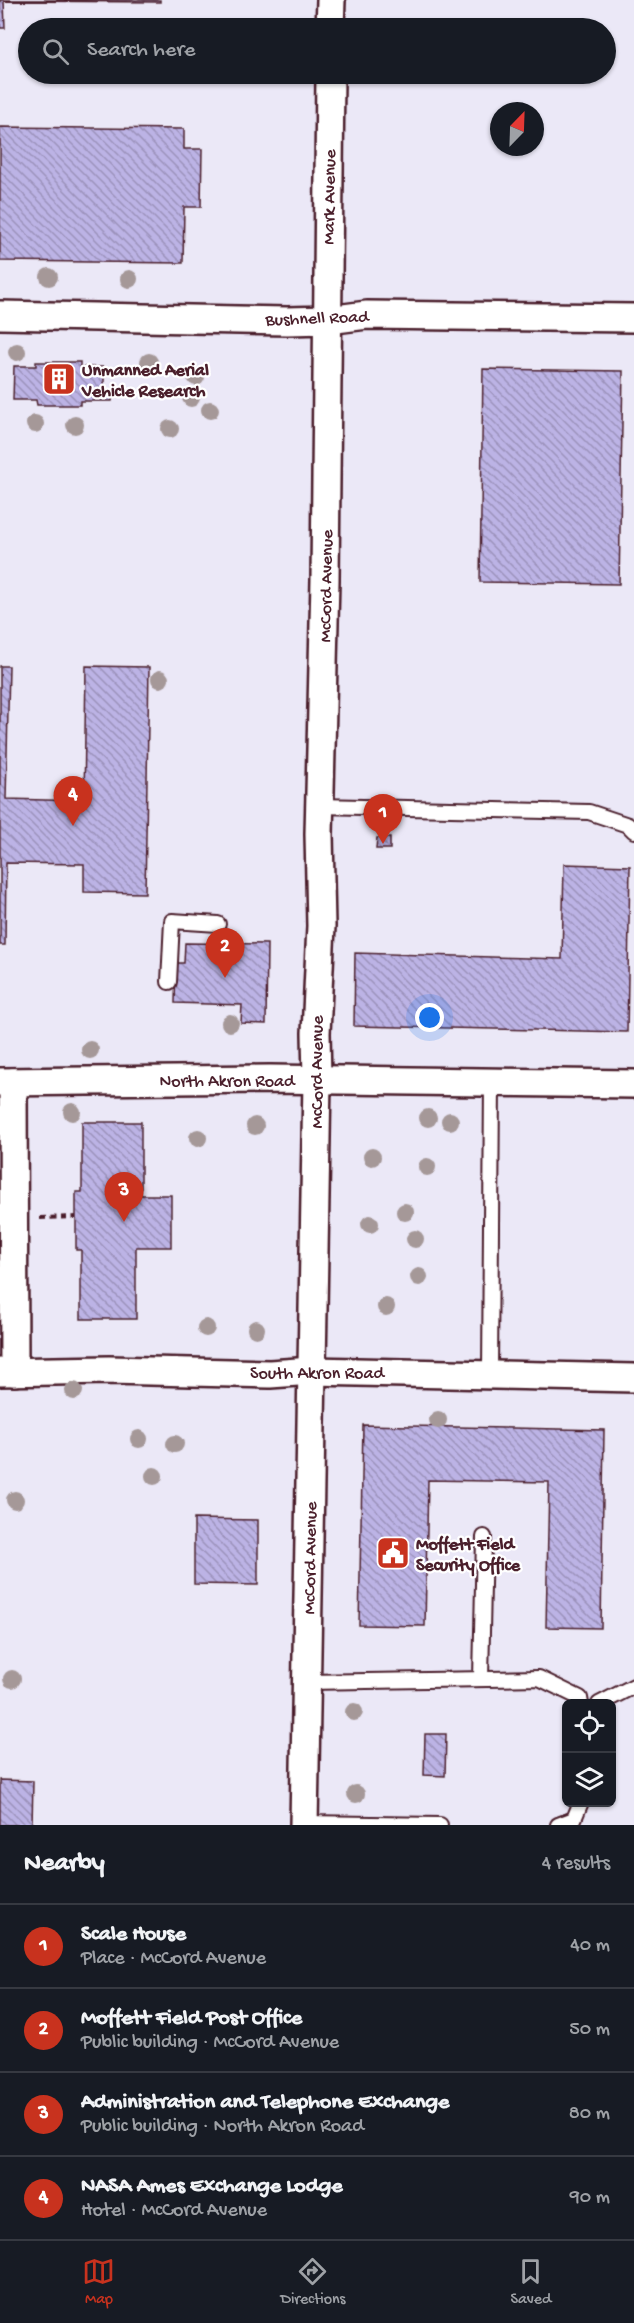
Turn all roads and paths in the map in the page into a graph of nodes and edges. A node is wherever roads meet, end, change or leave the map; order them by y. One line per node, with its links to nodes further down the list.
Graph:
1 (331, 0): 2 (street)
2 (330, 18)
3 (330, 84): 6 (street, Mark Avenue)
4 (0, 315): 6 (street, Bushnell Road)
5 (634, 318): 6 (street, Bushnell Road)
6 (328, 320): 7 (street, McCord Avenue)
7 (319, 806): 8 (lane); 11 (street, McCord Avenue)
8 (634, 831)
9 (218, 924): 10 (lane)
10 (169, 982)
11 (317, 1080): 12 (street, North Akron Road); 13 (street, North Akron Road); 15 (street, McCord Avenue)
12 (492, 1081): 14 (street, North Akron Road); 17 (lane)
13 (6, 1082): 16 (street)
14 (634, 1084)
15 (312, 1371): 16 (street, South Akron Road); 17 (street, South Akron Road); 21 (street, McCord Avenue)
16 (7, 1372)
17 (490, 1375): 18 (street, South Akron Road)
18 (634, 1378)
19 (484, 1537): 20 (lane)
20 (481, 1679): 21 (lane); 23 (lane)
21 (306, 1682): 26 (street, McCord Avenue)
22 (634, 1686): 24 (lane)
23 (580, 1699)
24 (609, 1699)
25 (579, 1807): 28 (lane)
26 (304, 1824): 27 (lane)
27 (440, 1825)
28 (558, 1825)

